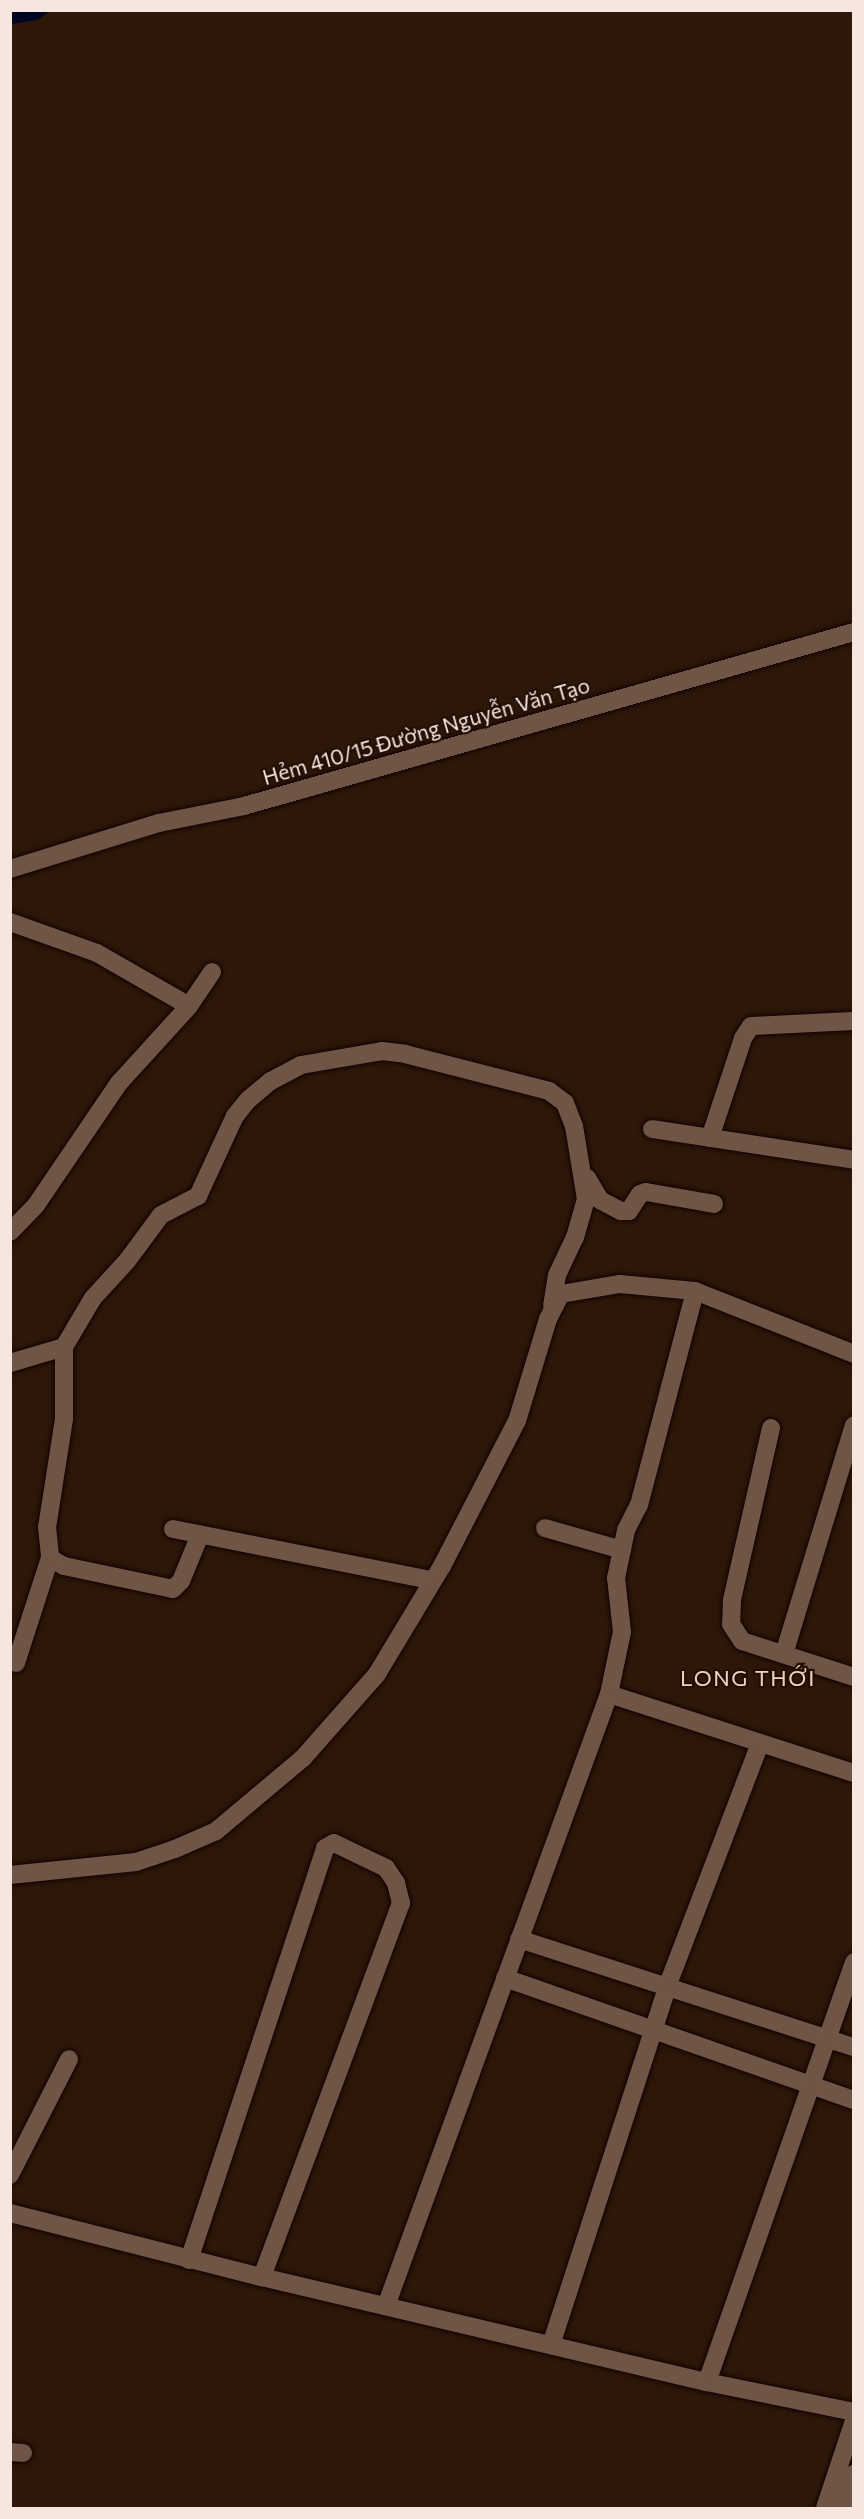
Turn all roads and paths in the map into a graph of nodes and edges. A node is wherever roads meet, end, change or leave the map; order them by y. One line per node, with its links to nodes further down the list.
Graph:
1 (854, 632): 2 (street, Hẻm 410/15 Đường Nguyễn Văn Tạo)
2 (10, 868)
3 (10, 922): 5 (street)
4 (212, 972): 5 (street)
5 (189, 1006): 12 (street)
6 (854, 1021): 8 (street)
7 (652, 1129): 8 (street)
8 (710, 1138): 9 (street)
9 (854, 1160)
10 (581, 1167): 11 (street); 14 (street); 15 (street)
11 (714, 1204)
12 (10, 1232)
13 (695, 1291): 14 (street); 16 (street); 23 (street)
14 (552, 1310): 25 (street)
15 (64, 1347): 17 (street); 24 (street)
16 (854, 1354)
17 (10, 1363)
18 (854, 1425): 26 (street)
19 (771, 1428): 26 (street)
20 (545, 1528): 23 (street)
21 (173, 1529): 22 (street)
22 (200, 1535): 24 (street); 25 (street)
23 (622, 1550): 29 (street)
24 (50, 1558): 27 (street)
25 (431, 1580): 32 (street)
26 (784, 1654): 28 (street)
27 (16, 1663)
28 (854, 1677)
29 (609, 1694): 30 (street); 33 (street)
30 (760, 1743): 31 (street); 36 (street)
31 (854, 1773)
32 (10, 1875)
33 (519, 1939): 35 (street); 36 (street)
34 (854, 1962): 38 (street)
35 (505, 1978): 37 (street); 47 (street)
36 (667, 1987): 37 (street); 38 (street)
37 (653, 2031): 41 (street); 48 (street)
38 (828, 2039): 39 (street); 41 (street)
39 (854, 2048)
40 (69, 2059): 43 (street)
41 (812, 2085): 42 (street); 49 (street)
42 (854, 2100)
43 (10, 2175)
44 (10, 2213): 45 (street)
45 (189, 2260): 46 (street); 46 (street)
46 (262, 2277): 47 (street)
47 (386, 2306): 48 (street)
48 (551, 2345): 49 (street)
49 (707, 2382): 50 (street)
50 (854, 2412)
51 (854, 2421): 53 (street)
52 (854, 2474): 54 (street)
53 (825, 2508)
54 (842, 2508)

